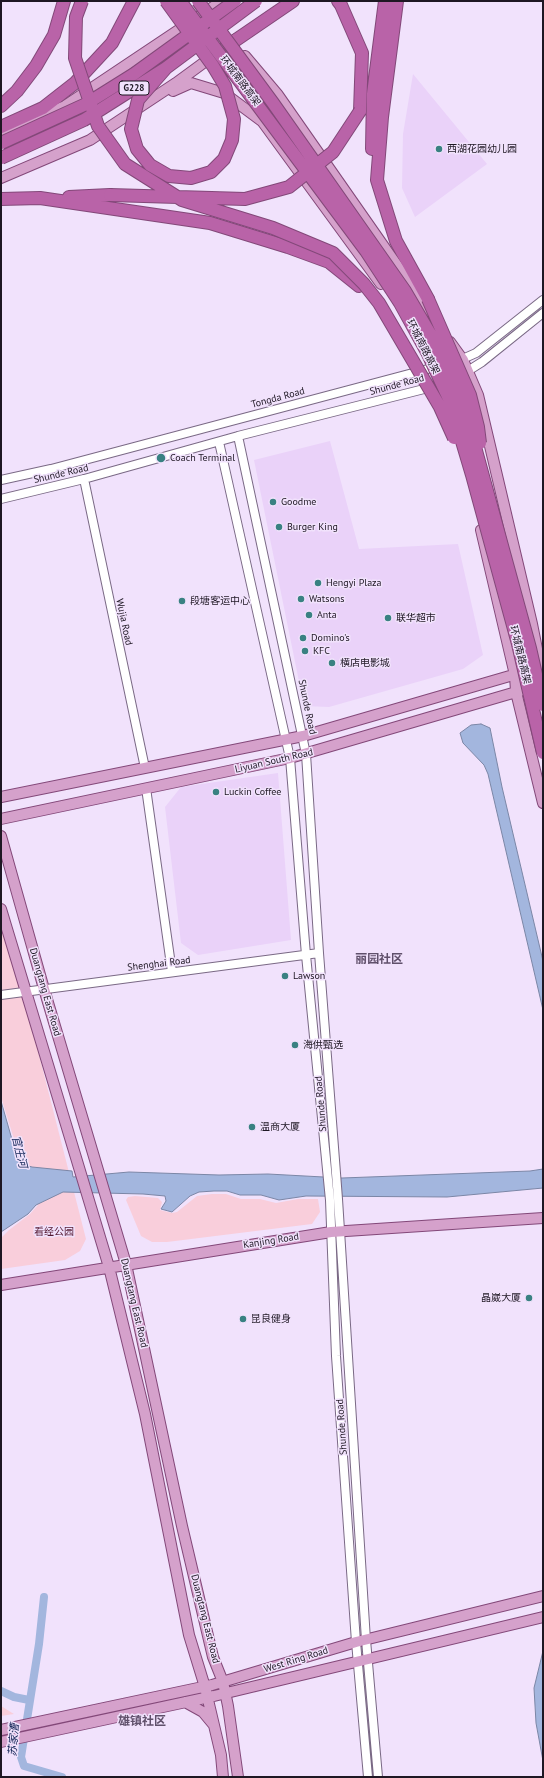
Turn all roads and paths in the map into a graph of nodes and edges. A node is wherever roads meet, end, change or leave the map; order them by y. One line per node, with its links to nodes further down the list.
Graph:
1 (64, 1): 22 (highway)
2 (82, 1): 33 (highway, bridge)
3 (134, 1): 24 (highway)
4 (166, 1): 20 (highway, bridge)
5 (175, 1): 17 (main road)
6 (180, 1): 41 (highway, 环城南路高架, bridge)
7 (198, 1): 41 (highway, 环城南路高架, bridge)
8 (222, 1): 16 (main road)
9 (235, 1): 26 (highway, G228, bridge)
10 (256, 1): 20 (highway, G228, bridge)
11 (282, 1): 18 (main road)
12 (294, 1): 18 (highway)
13 (338, 1): 30 (highway, bridge)
14 (385, 1): 29 (highway)
15 (397, 1): 29 (highway)
16 (208, 5): 17 (main road); 18 (main road)
17 (191, 22): 19 (main road); 25 (main road)
18 (233, 42): 19 (main road); 35 (main road)
19 (214, 55): 21 (main road); 23 (main road)
20 (166, 68): 27 (highway, G228, bridge)
21 (146, 103): 23 (main road); 28 (main road)
22 (1, 106)
23 (263, 122): 36 (main road)
24 (1, 127)
25 (1, 133)
26 (1, 143)
27 (1, 158)
28 (1, 178)
29 (377, 180): 41 (highway, bridge)
30 (40, 198): 31 (highway); 33 (highway, bridge)
31 (1, 199)
32 (543, 300): 35 (street, Tongda Road)
33 (379, 303): 41 (highway, bridge)
34 (543, 313): 37 (street, Shunde Road)
35 (463, 360): 36 (street, Tongda Road); 37 (main road)
36 (430, 369): 38 (main road); 43 (street, Tongda Road)
37 (468, 371): 38 (street, Shunde Road); 45 (main road)
38 (437, 385): 39 (street, Shunde Road); 46 (main road)
39 (238, 436): 40 (street, Shunde Road); 51 (street, Shunde Road)
40 (218, 442): 42 (street, Shunde Road); 52 (street, Shunde Road)
41 (478, 475): 50 (highway, 环城南路高架, bridge); 53 (highway, 环城南路高架, bridge)
42 (84, 479): 44 (street, Shunde Road); 56 (street, Wujia Road)
43 (1, 480)
44 (1, 499)
45 (541, 665): 46 (main road, Liyuan South Road); 47 (main road)
46 (515, 675): 49 (main road); 51 (main road, Liyuan South Road)
47 (543, 679)
48 (543, 686): 49 (main road, Liyuan South Road)
49 (516, 692): 54 (main road, Liyuan South Road); 59 (main road)
50 (543, 705)
51 (303, 736): 52 (main road, Liyuan South Road); 54 (street, Shunde Road)
52 (287, 740): 55 (street, Shunde Road); 56 (main road, Liyuan South Road)
53 (543, 752)
54 (306, 754): 55 (main road, Liyuan South Road); 63 (street, Shunde Road)
55 (290, 758): 57 (main road, Liyuan South Road); 64 (street, Shunde Road)
56 (145, 768): 58 (main road, Liyuan South Road)
57 (146, 788): 60 (main road, Liyuan South Road); 65 (street)
58 (1, 797)
59 (543, 803)
60 (1, 820)
61 (1, 836): 66 (main road, Duangtang East Road)
62 (1, 909): 67 (main road, Duangtang East Road)
63 (319, 953): 64 (street, Shenghai Road); 69 (street, Shunde Road)
64 (306, 955): 65 (street, Shenghai Road); 69 (street, Shunde Road)
65 (172, 972): 66 (street, Shenghai Road)
66 (44, 989): 67 (street, Shenghai Road); 72 (main road, Duangtang East Road)
67 (26, 992): 68 (street, Shenghai Road); 73 (main road, Duangtang East Road)
68 (1, 995)
69 (334, 1200): 71 (street, Shunde Road)
70 (543, 1218): 71 (main road, Kanjing Road)
71 (336, 1231): 72 (main road, Kanjing Road); 77 (street, Shunde Road); 78 (street, Shunde Road)
72 (126, 1264): 73 (main road, Kanjing Road); 81 (main road, Duangtang East Road)
73 (109, 1266): 74 (main road, Kanjing Road); 82 (main road, Duangtang East Road)
74 (1, 1284)
75 (543, 1596): 77 (main road, West Ring Road)
76 (543, 1617): 79 (main road, West Ring Road)
77 (366, 1640): 78 (main road, West Ring Road); 79 (street, Shunde Road)
78 (356, 1642): 80 (street, Shunde Road); 81 (main road, West Ring Road)
79 (368, 1658): 80 (main road, West Ring Road); 92 (street, Shunde Road)
80 (358, 1661): 83 (main road, West Ring Road); 91 (street, Shunde Road)
81 (223, 1682): 82 (main road, West Ring Road); 83 (main road, Duangtang East Road)
82 (205, 1687): 84 (main road, Duangtang East Road); 87 (main road, West Ring Road)
83 (226, 1693): 84 (main road, West Ring Road); 90 (main road, Duangtang East Road)
84 (208, 1697): 85 (main road, West Ring Road); 86 (main road, Duangtang East Road)
85 (185, 1702): 86 (main road); 88 (main road, West Ring Road)
86 (213, 1724): 89 (main road, Duangtang East Road)
87 (1, 1730)
88 (1, 1742)
89 (223, 1777)
90 (238, 1777)
91 (368, 1777)
92 (378, 1777)

